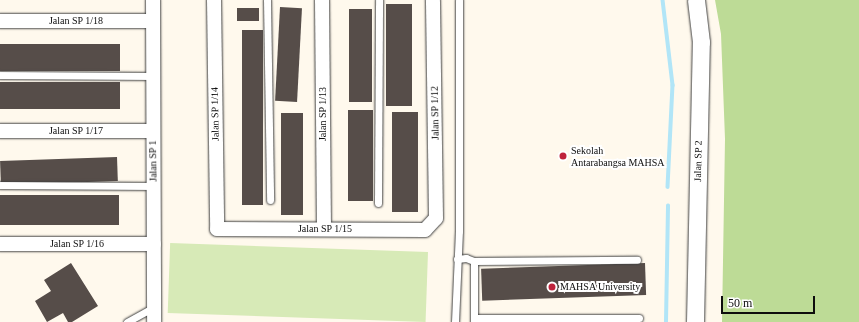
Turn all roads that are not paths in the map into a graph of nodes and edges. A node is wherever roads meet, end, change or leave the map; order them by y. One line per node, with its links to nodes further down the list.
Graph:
1 (153, 0): 10 (street, Jalan SP 1)
2 (214, 0): 21 (street, Jalan SP 1/14)
3 (267, 0): 17 (lane)
4 (322, 0): 20 (street, Jalan SP 1/13)
5 (379, 0): 18 (lane)
6 (433, 0): 19 (street, Jalan SP 1/12)
7 (459, 0): 24 (lane)
8 (696, 0): 33 (street, Jalan SP 2)
9 (0, 21): 10 (street, Jalan SP 1/18)
10 (153, 21): 12 (street, Jalan SP 1)
11 (0, 75): 12 (lane)
12 (152, 76): 14 (street, Jalan SP 1)
13 (0, 131): 14 (street, Jalan SP 1/17)
14 (153, 131): 16 (street, Jalan SP 1)
15 (0, 185): 16 (lane)
16 (154, 186): 23 (street, Jalan SP 1)
17 (270, 200)
18 (378, 203)
19 (432, 225): 20 (street, Jalan SP 1/15)
20 (324, 228): 21 (street, Jalan SP 1/15)
21 (217, 229)
22 (0, 244): 23 (street, Jalan SP 1/16)
23 (154, 244): 27 (street, Jalan SP 1)
24 (457, 259): 26 (lane); 32 (lane)
25 (637, 260): 26 (lane)
26 (474, 261): 29 (lane)
27 (154, 306): 30 (lane); 31 (street, Jalan SP 1)
28 (639, 318): 29 (lane)
29 (474, 320)
30 (127, 322)
31 (154, 322)
32 (455, 322)
33 (695, 322)

